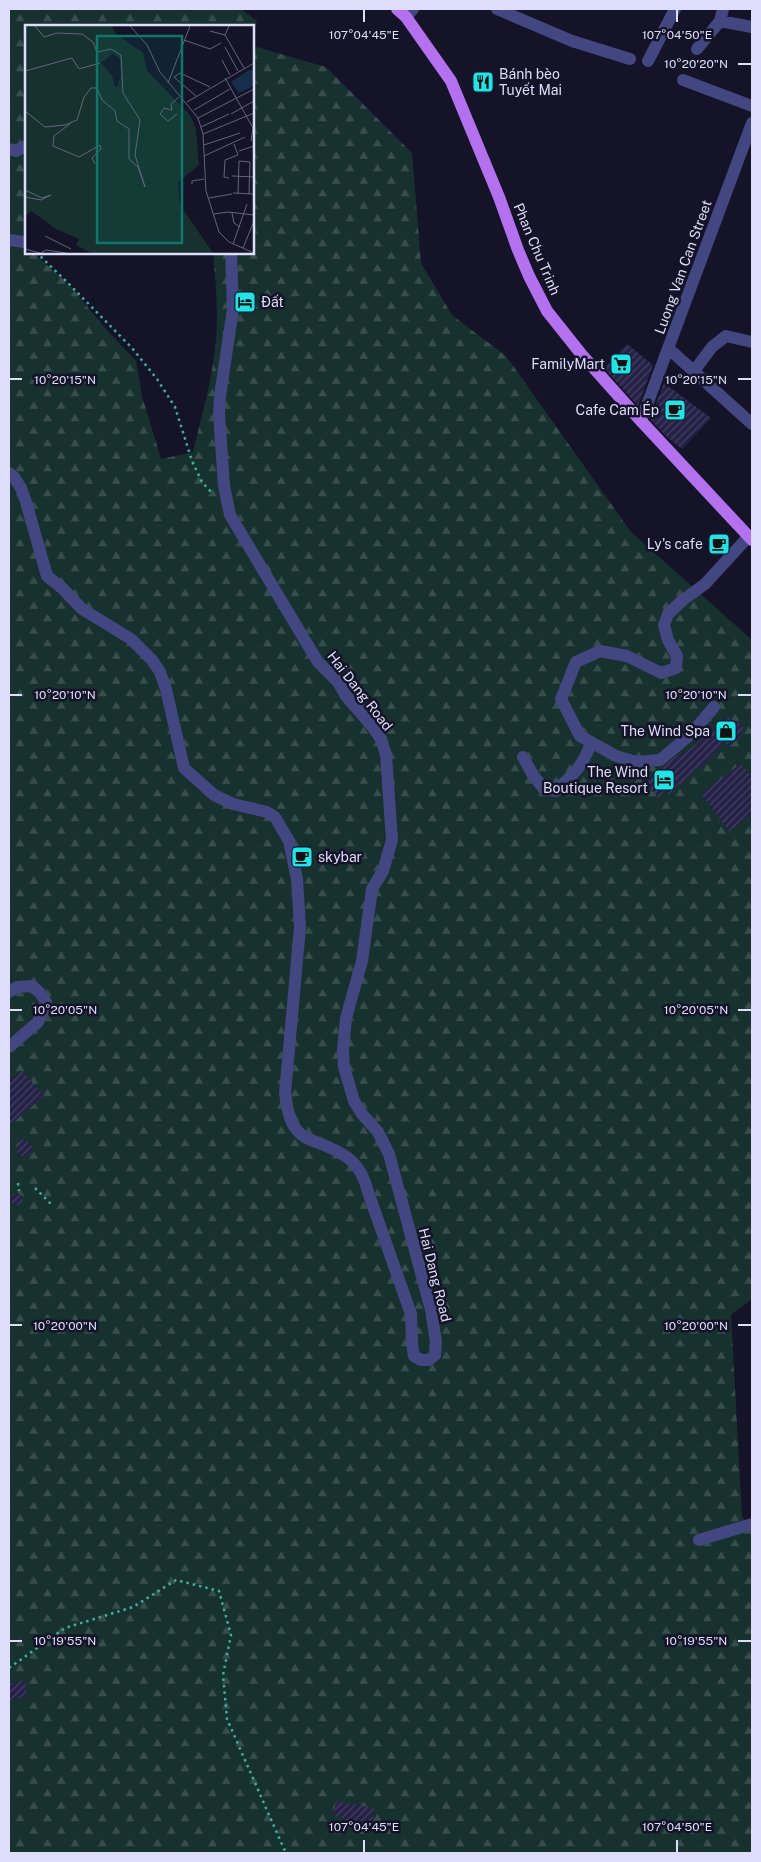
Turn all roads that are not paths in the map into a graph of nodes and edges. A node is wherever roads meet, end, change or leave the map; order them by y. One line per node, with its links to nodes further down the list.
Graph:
1 (497, 9): 7 (street)
2 (675, 9): 8 (street)
3 (405, 12): 21 (main road, Phan Chu Trinh)
4 (721, 15): 5 (street); 6 (street)
5 (752, 27)
6 (698, 49)
7 (630, 59)
8 (648, 61)
9 (683, 80): 10 (street)
10 (752, 106)
11 (752, 123): 14 (street, Luong Van Can Street)
12 (25, 146): 13 (street)
13 (9, 149)
14 (748, 149): 19 (street, Luong Van Can Street)
15 (9, 240): 16 (street)
16 (24, 242)
17 (231, 254): 23 (street, Hai Dang Road)
18 (752, 342): 20 (street)
19 (668, 348): 20 (street); 21 (street, Luong Van Can Street)
20 (694, 371): 22 (street)
21 (641, 421): 24 (main road, Phan Chu Trinh)
22 (752, 424)
23 (9, 473)
24 (750, 538): 26 (street)
25 (714, 707): 26 (street)
26 (591, 743): 27 (street)
27 (523, 757)
28 (9, 992): 29 (street)
29 (9, 1047)
30 (752, 1524): 31 (street)
31 (699, 1540)

